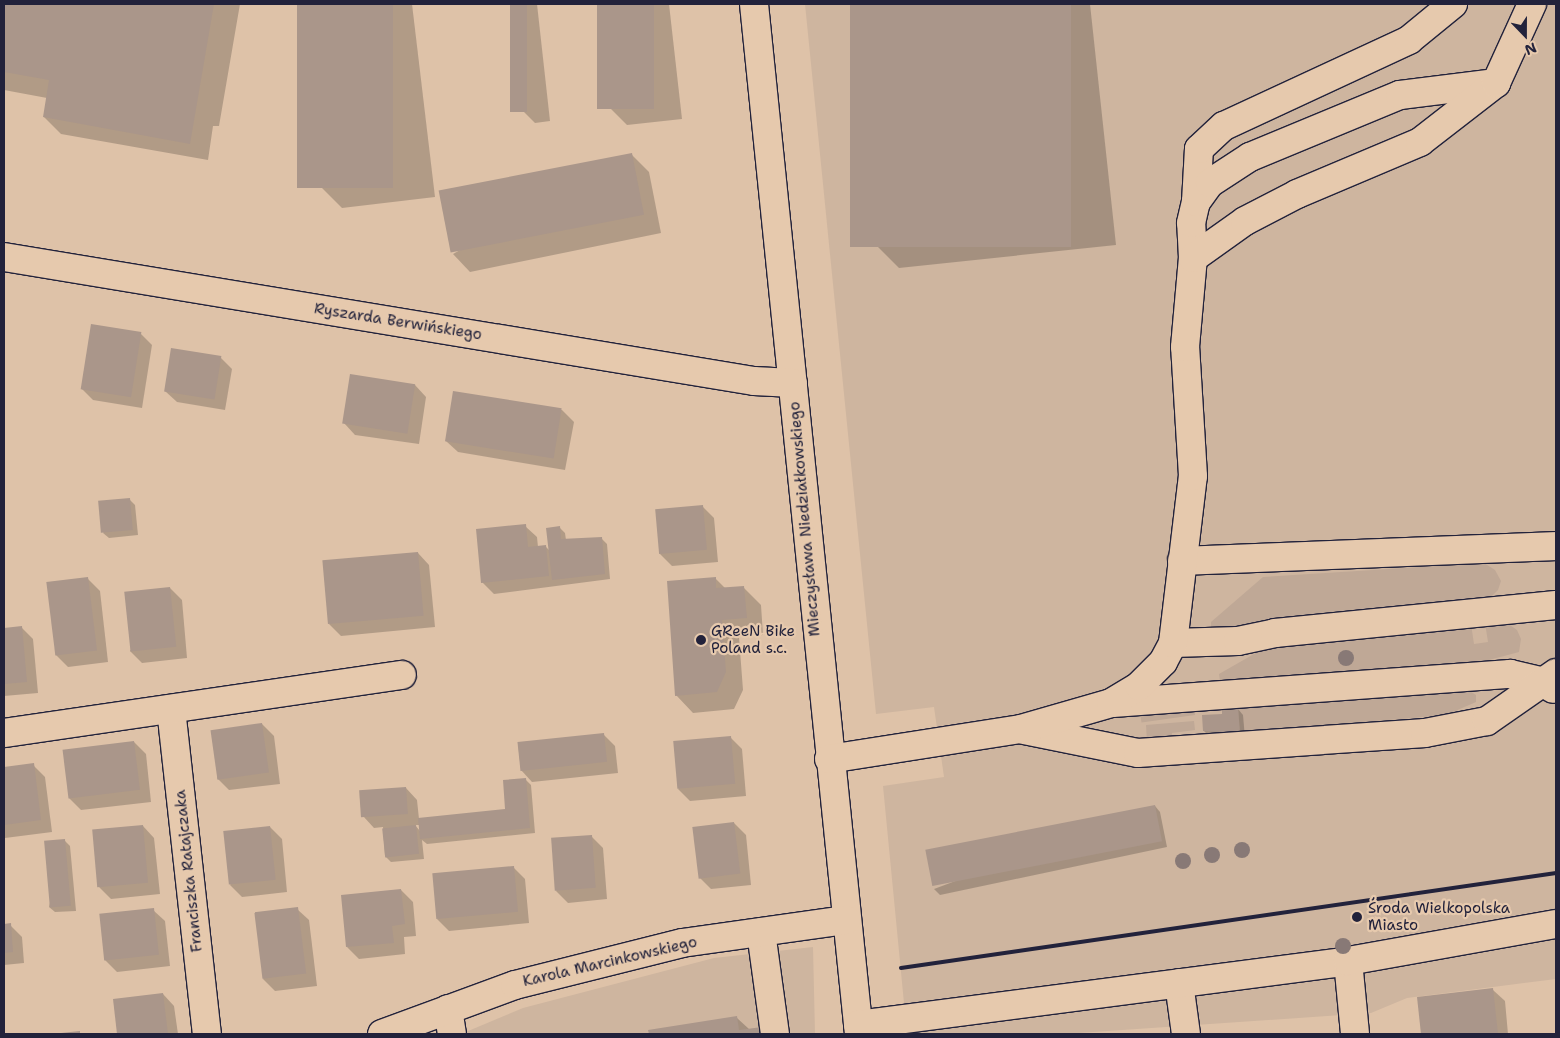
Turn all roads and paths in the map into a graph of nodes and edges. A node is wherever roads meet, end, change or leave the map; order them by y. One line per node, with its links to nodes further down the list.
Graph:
1 (754, 4): 8 (street, Mieczysława Niedziałkowskiego)
2 (1453, 4): 5 (street)
3 (1532, 4): 4 (street)
4 (1496, 83): 5 (street); 7 (street)
5 (1196, 202): 7 (street)
6 (4, 257): 8 (street, Ryszarda Berwińskiego)
7 (1193, 258): 10 (street)
8 (793, 383): 19 (street, Mieczysława Niedziałkowskiego)
9 (1556, 546): 10 (street)
10 (1182, 561): 12 (street)
11 (1556, 605): 12 (street)
12 (1173, 643): 15 (street)
13 (402, 675): 16 (street)
14 (1552, 682): 15 (street); 17 (street)
15 (1111, 703): 17 (street)
16 (171, 709): 18 (street); 27 (street, Franciszka Ratajczaka)
17 (1021, 729): 19 (street)
18 (4, 733)
19 (829, 759): 20 (street, Mieczysława Niedziałkowskiego)
20 (846, 920): 22 (street, Karola Marcinkowskiego); 26 (street, Mieczysława Niedziałkowskiego)
21 (1556, 924): 23 (street)
22 (762, 932): 25 (street, Karola Marcinkowskiego); 29 (street)
23 (1348, 961): 24 (street); 31 (street)
24 (1179, 983): 26 (street); 30 (street)
25 (450, 1022): 28 (street, Karola Marcinkowskiego)
26 (858, 1030)
27 (207, 1034)
28 (382, 1034)
29 (775, 1034)
30 (1186, 1034)
31 (1355, 1034)

